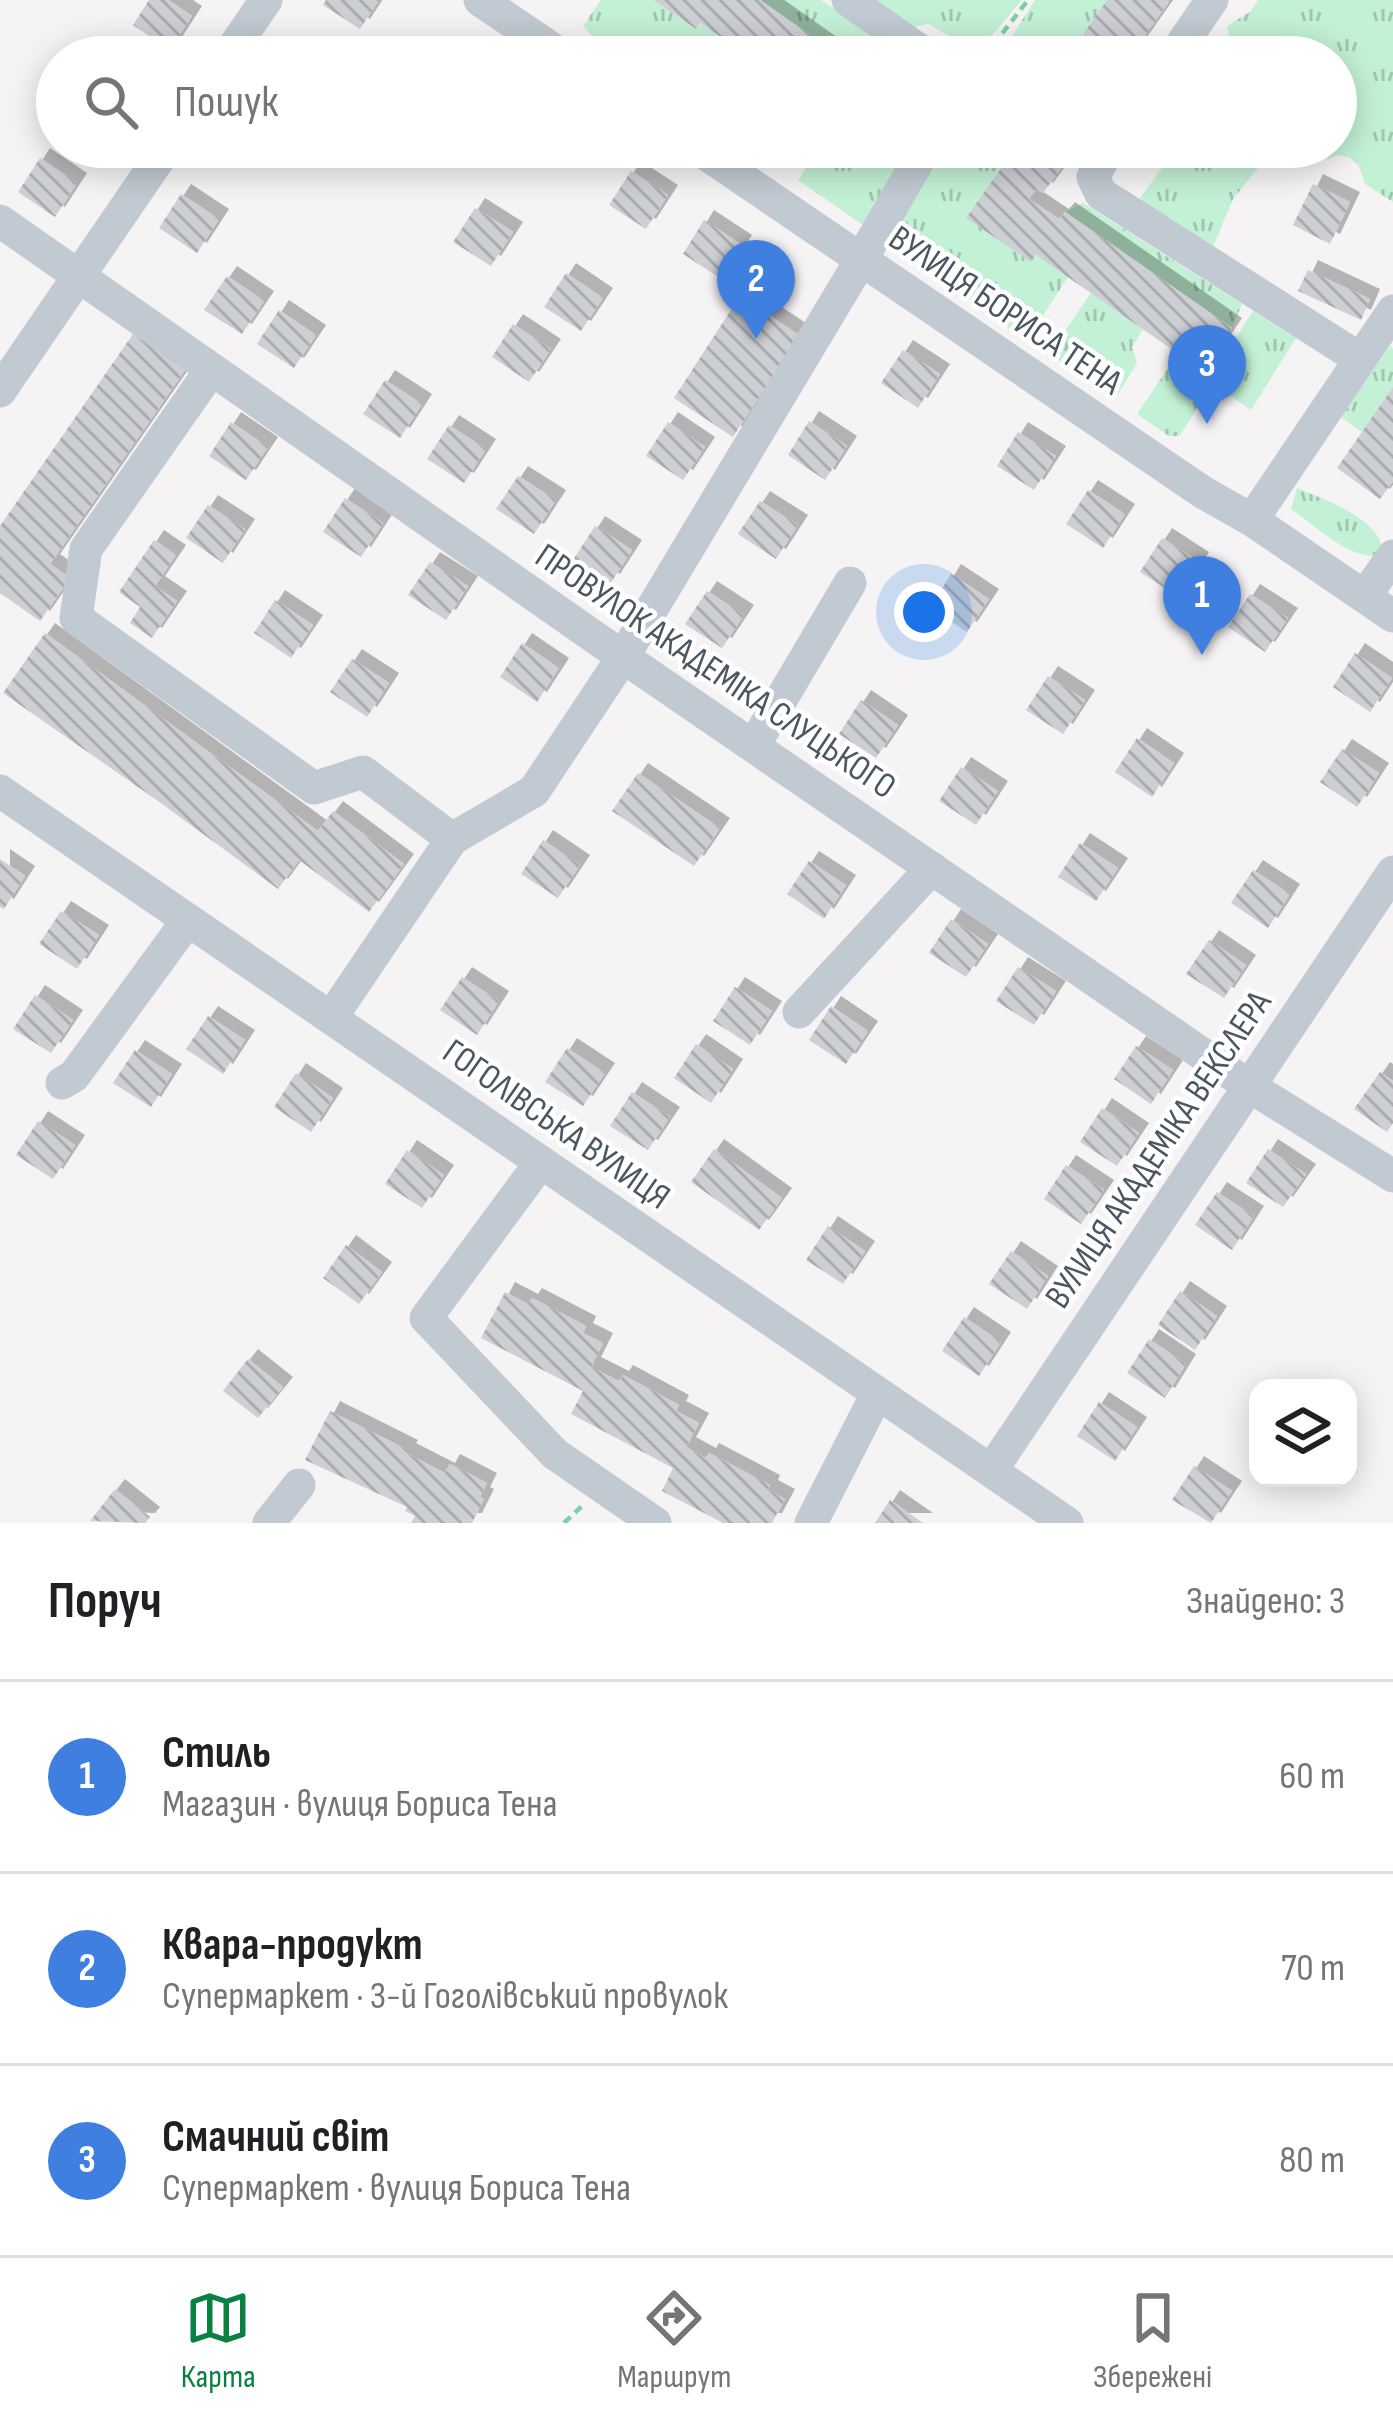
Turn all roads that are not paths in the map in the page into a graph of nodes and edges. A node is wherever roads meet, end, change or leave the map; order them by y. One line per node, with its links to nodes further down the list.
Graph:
1 (266, 0): 5 (street)
2 (480, 0): 6 (street)
3 (848, 0): 7 (street)
4 (1212, 0): 8 (street)
5 (241, 36)
6 (533, 36)
7 (899, 36)
8 (1187, 36)
9 (152, 168): 15 (street)
10 (727, 168): 14 (street, ВУЛИЦЯ БОРИСА ТЕНА)
11 (914, 168): 14 (street)
12 (1096, 168): 17 (street)
13 (0, 221): 15 (street, ПРОВУЛОК АКАДЕМІКА СЛУЦЬКОГО)
14 (861, 260): 20 (street, ВУЛИЦЯ БОРИСА ТЕНА); 25 (street)
15 (78, 277): 18 (street, ПРОВУЛОК АКАДЕМІКА СЛУЦЬКОГО); 19 (street)
16 (1393, 311): 17 (street)
17 (1360, 359): 20 (street)
18 (211, 370): 25 (street, ПРОВУЛОК АКАДЕМІКА СЛУЦЬКОГО); 28 (street)
19 (0, 391)
20 (1252, 520): 23 (street, ВУЛИЦЯ БОРИСА ТЕНА)
21 (1393, 556): 23 (street)
22 (850, 583): 26 (street)
23 (1365, 596): 24 (street, ВУЛИЦЯ БОРИСА ТЕНА)
24 (1393, 616)
25 (623, 657): 26 (street, ПРОВУЛОК АКАДЕМІКА СЛУЦЬКОГО); 28 (street)
26 (754, 745): 29 (street, ПРОВУЛОК АКАДЕМІКА СЛУЦЬКОГО)
27 (0, 791): 31 (street, ГОГОЛІВСЬКА ВУЛИЦЯ)
28 (452, 839): 33 (street)
29 (932, 868): 32 (street); 35 (street, ПРОВУЛОК АКАДЕМІКА СЛУЦЬКОГО)
30 (1393, 872): 35 (street, ВУЛИЦЯ АКАДЕМІКА ВЕКСЛЕРА)
31 (188, 920): 33 (street, ГОГОЛІВСЬКА ВУЛИЦЯ); 34 (street)
32 (799, 1012)
33 (332, 1018): 36 (street, ГОГОЛІВСЬКА ВУЛИЦЯ)
34 (62, 1083)
35 (1249, 1087): 37 (street, ПРОВУЛОК АКАДЕМІКА СЛУЦЬКОГО); 39 (street, ВУЛИЦЯ АКАДЕМІКА ВЕКСЛЕРА)
36 (541, 1162): 38 (street, ГОГОЛІВСЬКА ВУЛИЦЯ); 41 (street)
37 (1393, 1176)
38 (877, 1394): 39 (street, ГОГОЛІВСЬКА ВУЛИЦЯ); 43 (street)
39 (991, 1471): 44 (street, ГОГОЛІВСЬКА ВУЛИЦЯ)
40 (299, 1485): 42 (street)
41 (652, 1522)
42 (268, 1523)
43 (811, 1523)
44 (1067, 1523)

